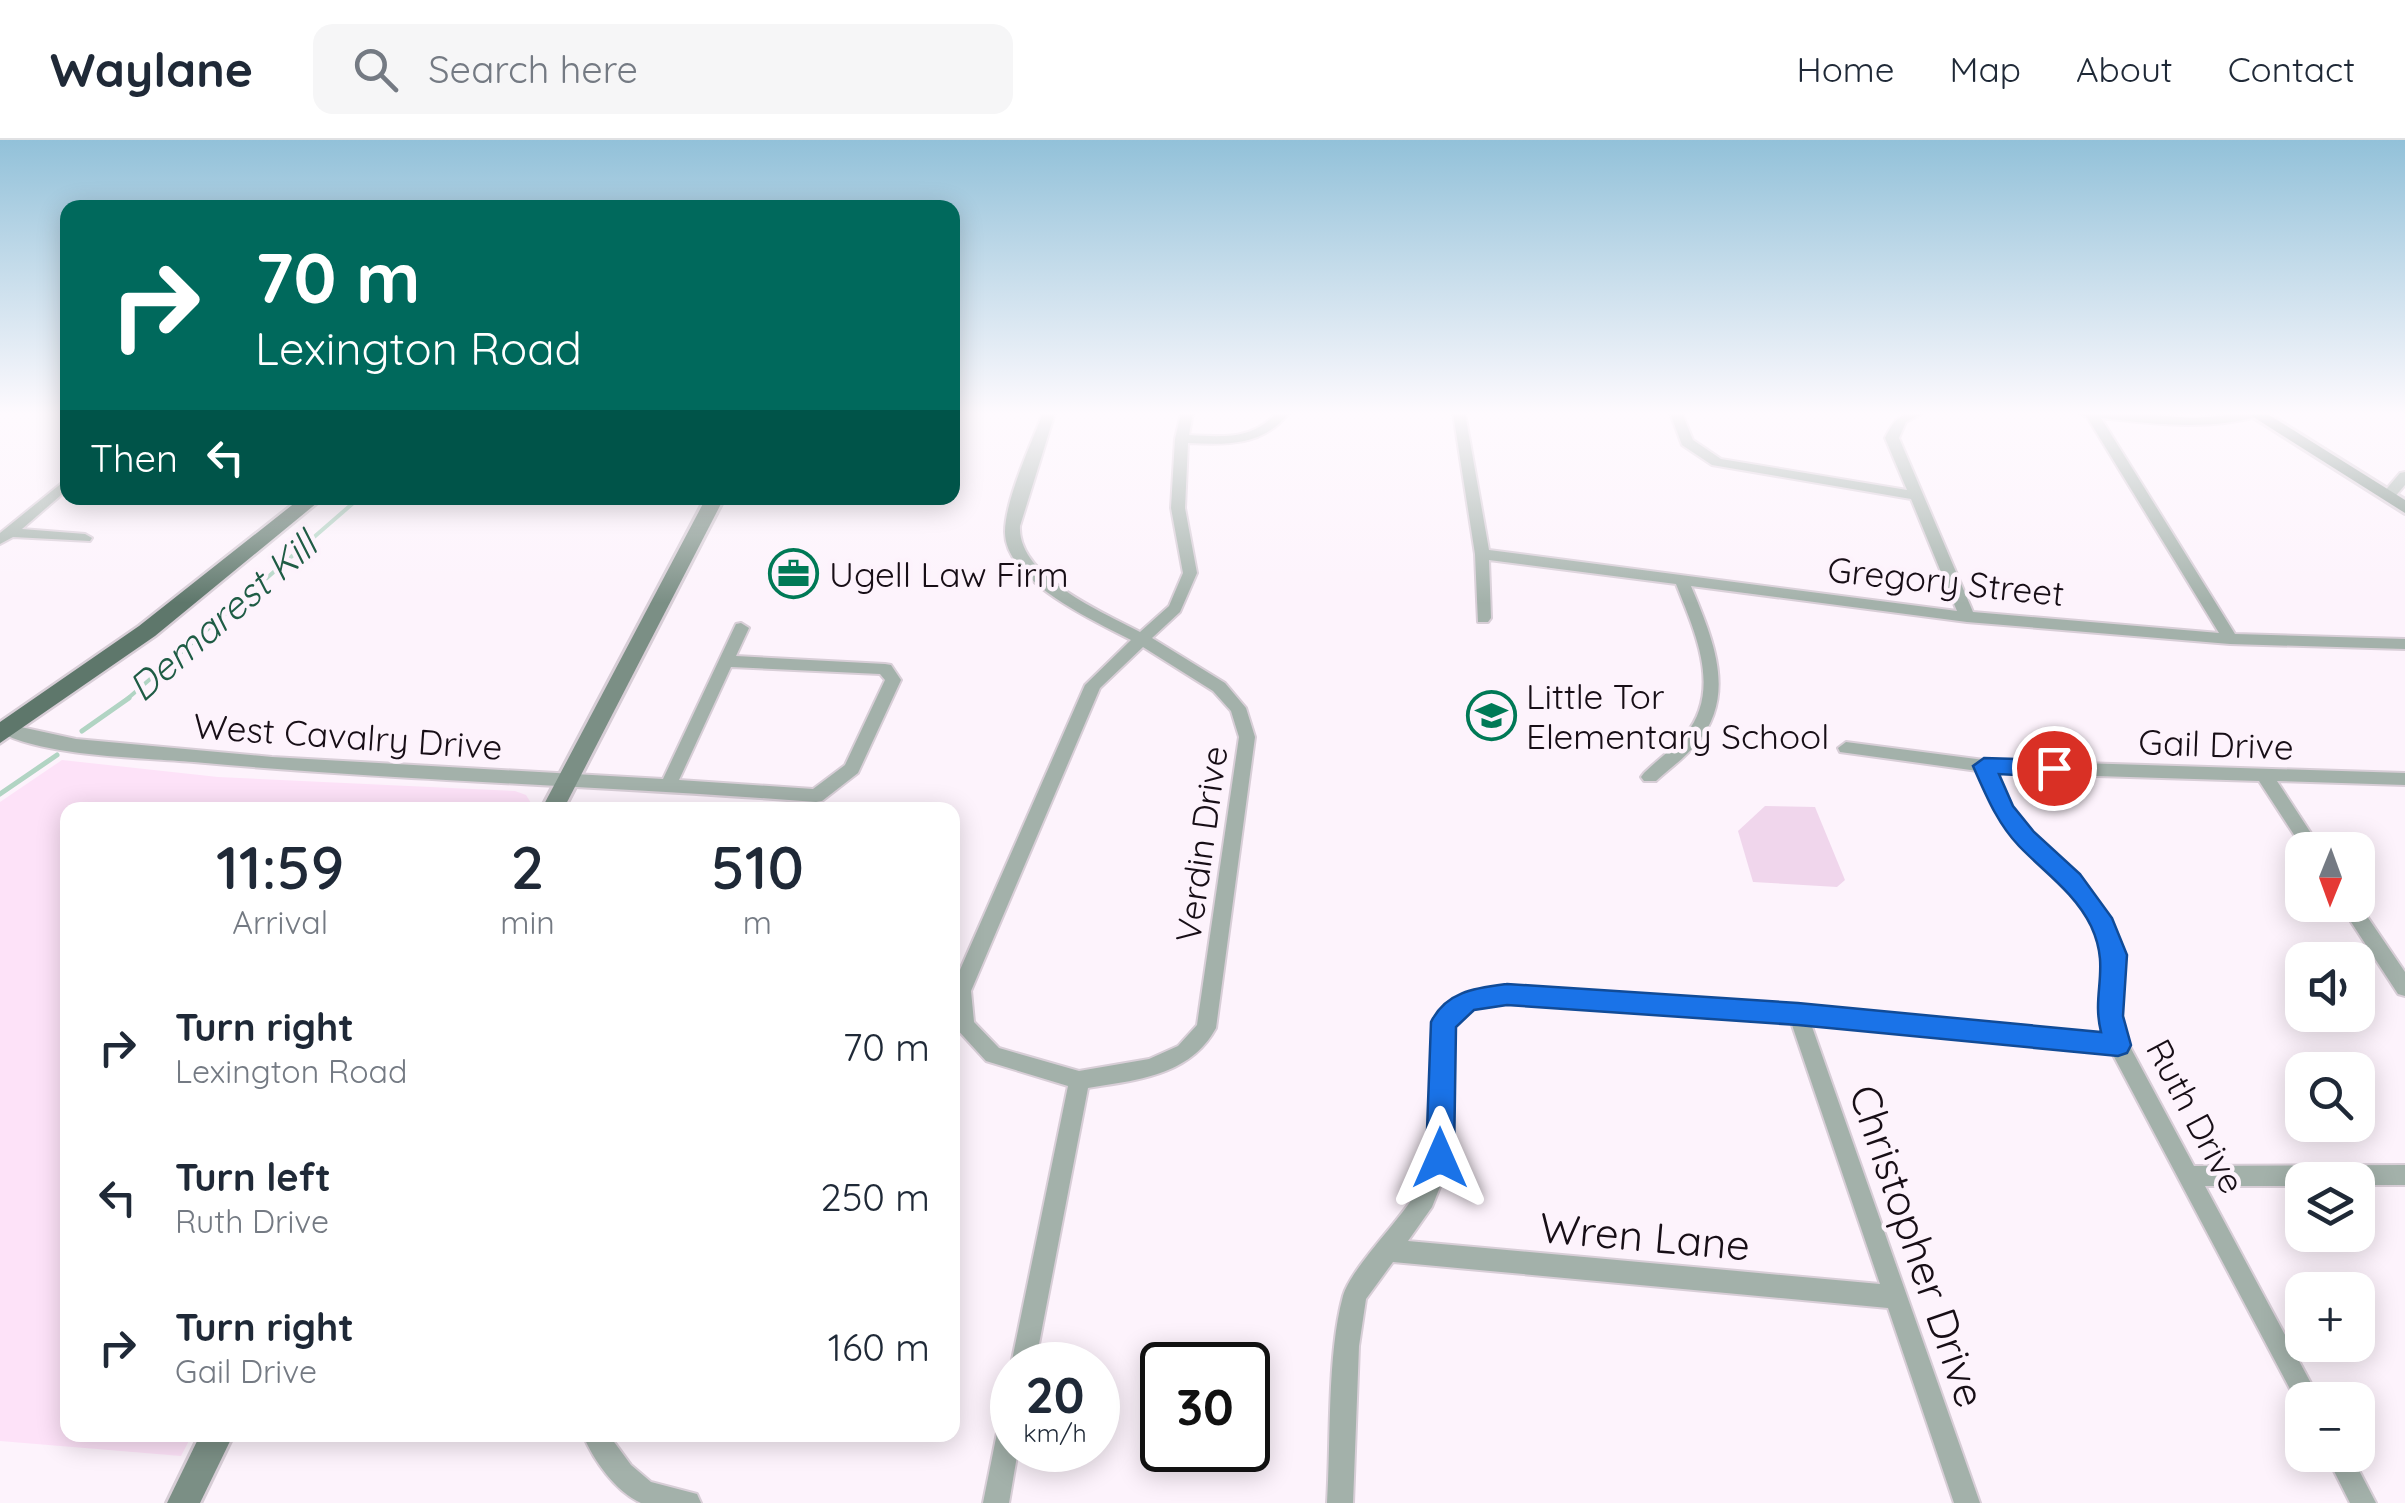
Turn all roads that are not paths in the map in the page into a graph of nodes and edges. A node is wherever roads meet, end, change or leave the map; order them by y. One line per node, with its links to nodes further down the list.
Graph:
1 (2405, 476): 11 (street)
2 (1029, 477): 22 (street, Verdin Drive)
3 (1180, 477): 22 (street)
4 (1469, 477): 17 (street)
5 (1802, 477): 10 (street)
6 (1907, 477): 10 (street)
7 (2128, 477): 23 (street)
8 (2357, 477): 11 (street)
9 (60, 489): 15 (street)
10 (1915, 496): 19 (street)
11 (2388, 496): 14 (street)
12 (304, 505): 26 (main road)
13 (712, 505): 32 (street)
14 (2405, 508)
15 (5, 536): 16 (street)
16 (85, 538)
17 (1482, 554): 18 (street, Gregory Street); 20 (street)
18 (1681, 579): 19 (street, Gregory Street); 29 (street)
19 (1967, 617): 23 (street, Gregory Street)
20 (1483, 618)
21 (741, 628): 25 (street)
22 (1138, 639): 42 (street); 42 (street, Verdin Drive)
23 (2230, 639): 24 (street, Gregory Street)
24 (2405, 644)
25 (724, 661): 33 (street); 33 (street, West Cavalry Drive)
26 (3, 732): 32 (street, West Cavalry Drive)
27 (1846, 748): 28 (street, Gail Drive)
28 (1984, 766): 30 (street, Gail Drive); 41 (street, Ruth Drive)
29 (1650, 776)
30 (2265, 777): 31 (street, Gail Drive); 35 (street)
31 (2405, 779)
32 (567, 780): 33 (street, West Cavalry Drive); 34 (street)
33 (669, 784)
34 (556, 802)
35 (2301, 832)
36 (2360, 922): 37 (street)
37 (2382, 957): 38 (street); 39 (street)
38 (2405, 957)
39 (2405, 988)
40 (1798, 1014): 41 (street); 45 (street); 46 (street, Christopher Drive)
41 (2118, 1045): 44 (street, Ruth Drive)
42 (1079, 1080): 47 (street)
43 (2405, 1175): 44 (street)
44 (2188, 1176): 48 (street, Ruth Drive)
45 (1386, 1250): 46 (street, Wren Lane); 56 (street)
46 (1896, 1297): 57 (street, Christopher Drive)
47 (1028, 1342)
48 (2298, 1382)
49 (214, 1442): 53 (street)
50 (600, 1442): 54 (street)
51 (1002, 1472): 55 (street)
52 (2347, 1472): 58 (street)
53 (183, 1503)
54 (688, 1503)
55 (996, 1503)
56 (1340, 1503)
57 (1967, 1503)
58 (2363, 1503)

